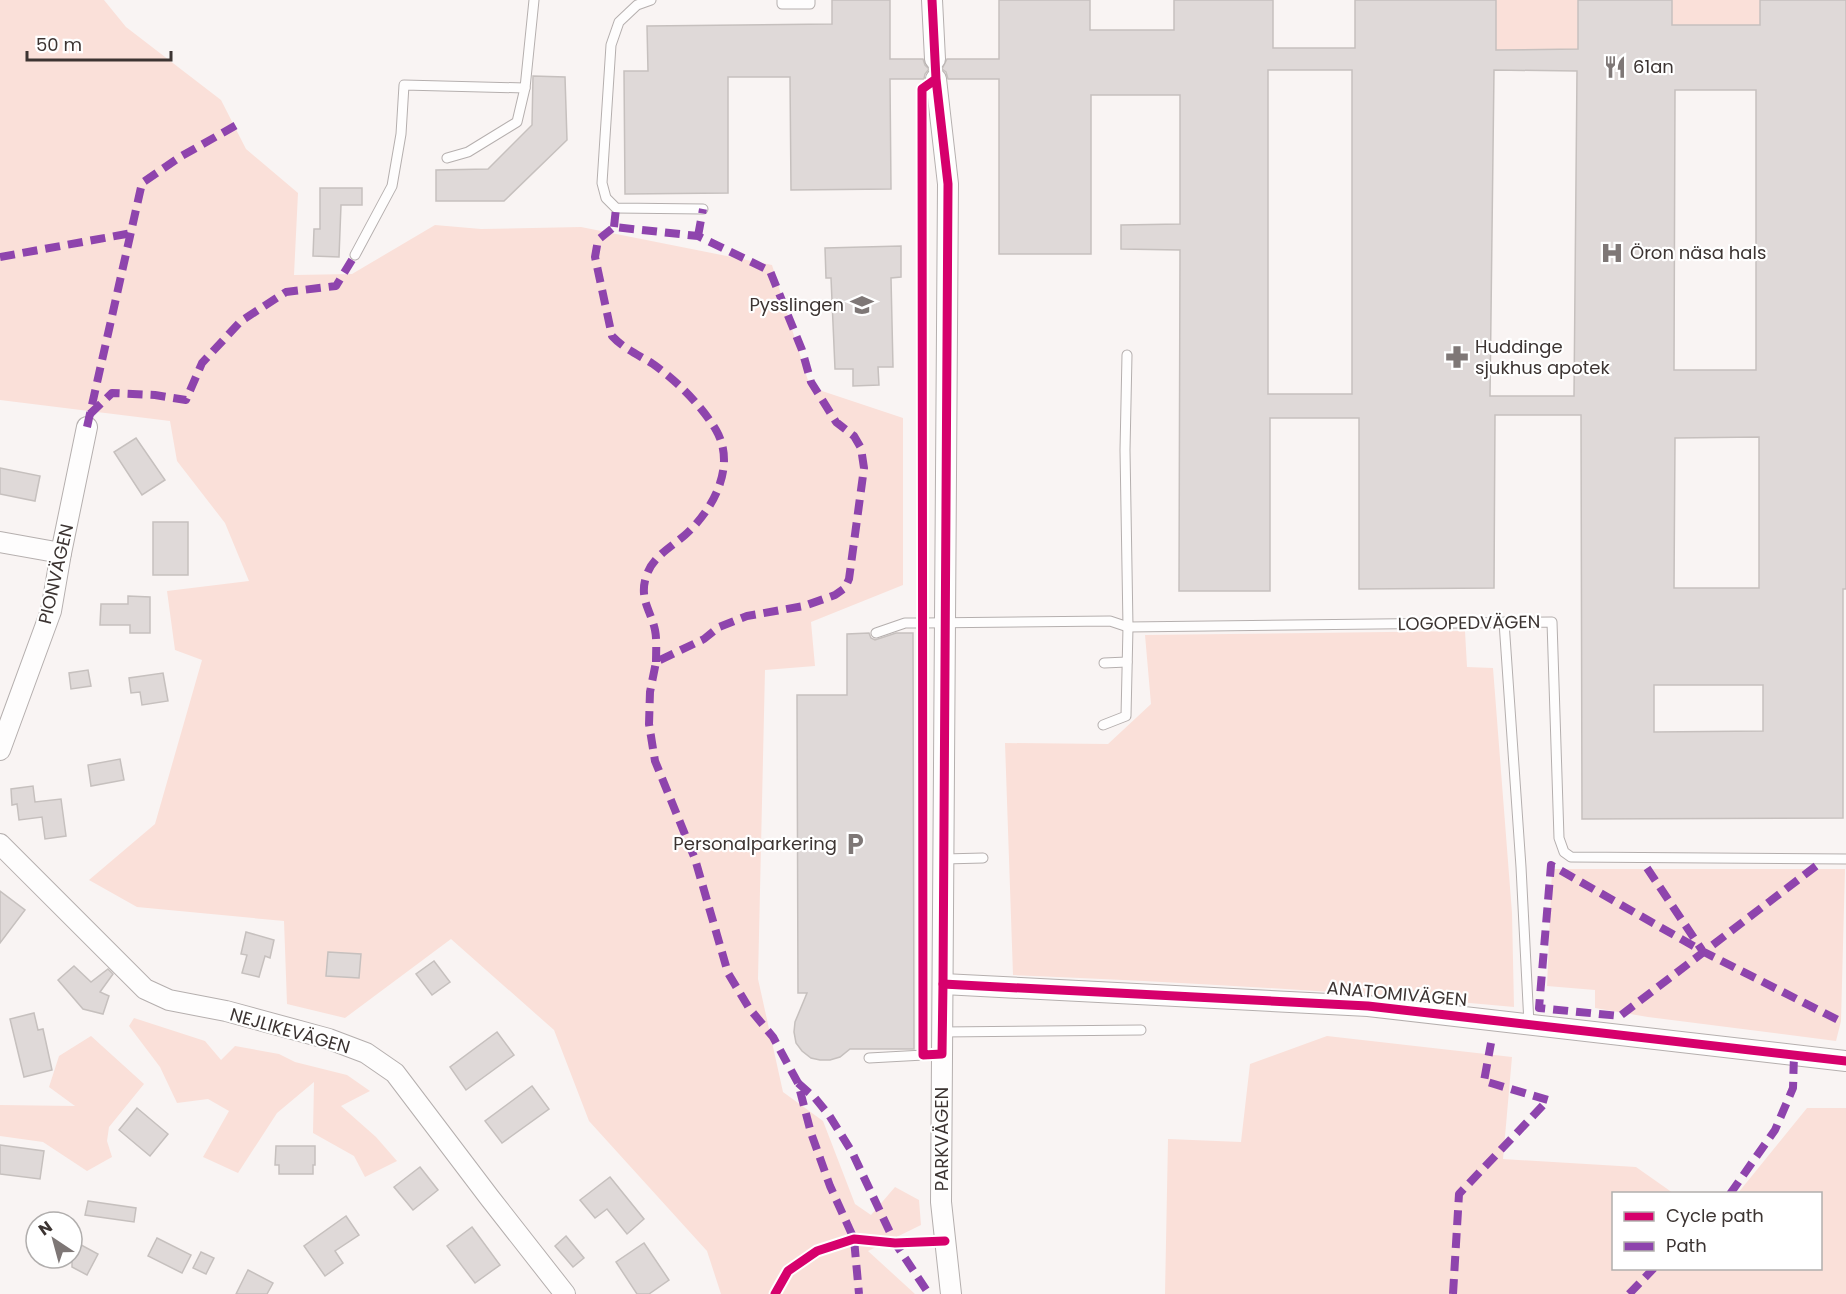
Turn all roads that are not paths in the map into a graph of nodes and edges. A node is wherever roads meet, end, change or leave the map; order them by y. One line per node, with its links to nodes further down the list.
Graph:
1 (534, 0): 6 (lane)
2 (651, 0): 8 (lane)
3 (782, 0): 4 (lane)
4 (810, 0)
5 (932, 0): 15 (street, PARKVÄGEN)
6 (525, 88): 7 (lane); 9 (lane)
7 (447, 158)
8 (703, 209)
9 (355, 255)
10 (1127, 355): 16 (lane)
11 (87, 427): 13 (street, PIONVÄGEN)
12 (0, 542): 13 (street)
13 (61, 553): 21 (street, PIONVÄGEN)
14 (1504, 622): 16 (lane, LOGOPEDVÄGEN); 25 (lane, LOGOPEDVÄGEN); 27 (lane)
15 (946, 623): 16 (lane, LOGOPEDVÄGEN); 17 (lane, LOGOPEDVÄGEN); 24 (street, PARKVÄGEN)
16 (1128, 627): 18 (lane)
17 (876, 633)
18 (1127, 662): 19 (lane); 20 (lane)
19 (1104, 663)
20 (1103, 725)
21 (0, 750)
22 (0, 844): 33 (street, NEJLIKEVÄGEN)
23 (983, 858): 24 (lane)
24 (944, 859): 26 (street, PARKVÄGEN)
25 (1846, 859)
26 (943, 984): 27 (street, ANATOMIVÄGEN); 29 (street, PARKVÄGEN)
27 (1529, 1024): 32 (street, ANATOMIVÄGEN)
28 (1141, 1030): 29 (lane)
29 (942, 1032): 30 (street, PARKVÄGEN)
30 (942, 1054): 31 (lane); 34 (street, PARKVÄGEN)
31 (869, 1058)
32 (1846, 1061)
33 (565, 1294)
34 (951, 1294)

